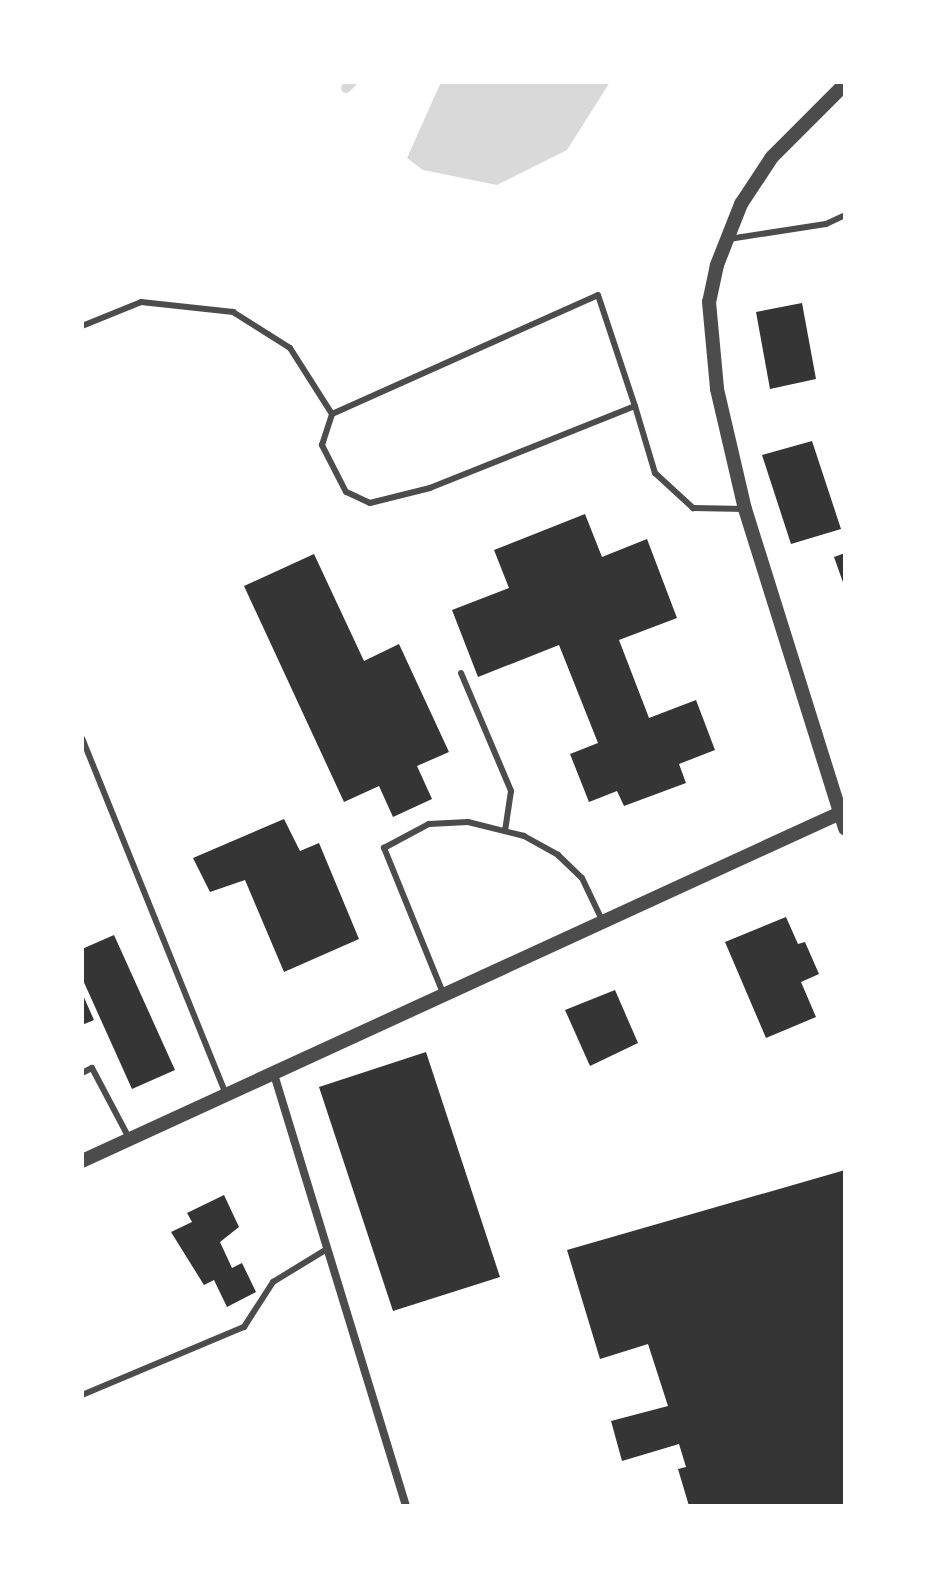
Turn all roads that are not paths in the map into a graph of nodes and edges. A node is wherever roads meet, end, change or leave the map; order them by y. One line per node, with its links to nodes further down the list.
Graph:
1 (840, 85): 3 (street)
2 (845, 215): 3 (lane)
3 (725, 239): 7 (street)
4 (82, 326): 6 (lane)
5 (635, 406): 6 (lane); 6 (lane); 7 (lane)
6 (332, 414)
7 (745, 509): 10 (street)
8 (461, 673): 12 (lane)
9 (82, 738): 17 (lane)
10 (842, 811): 11 (street); 13 (street)
11 (845, 829)
12 (505, 831): 13 (lane); 14 (lane)
13 (602, 920): 14 (street)
14 (443, 993): 15 (street)
15 (273, 1070): 17 (street); 20 (street)
16 (82, 1073): 18 (lane)
17 (225, 1092): 18 (street)
18 (129, 1138): 19 (street)
19 (82, 1161)
20 (327, 1249): 21 (lane); 22 (street)
21 (82, 1395)
22 (406, 1506)

